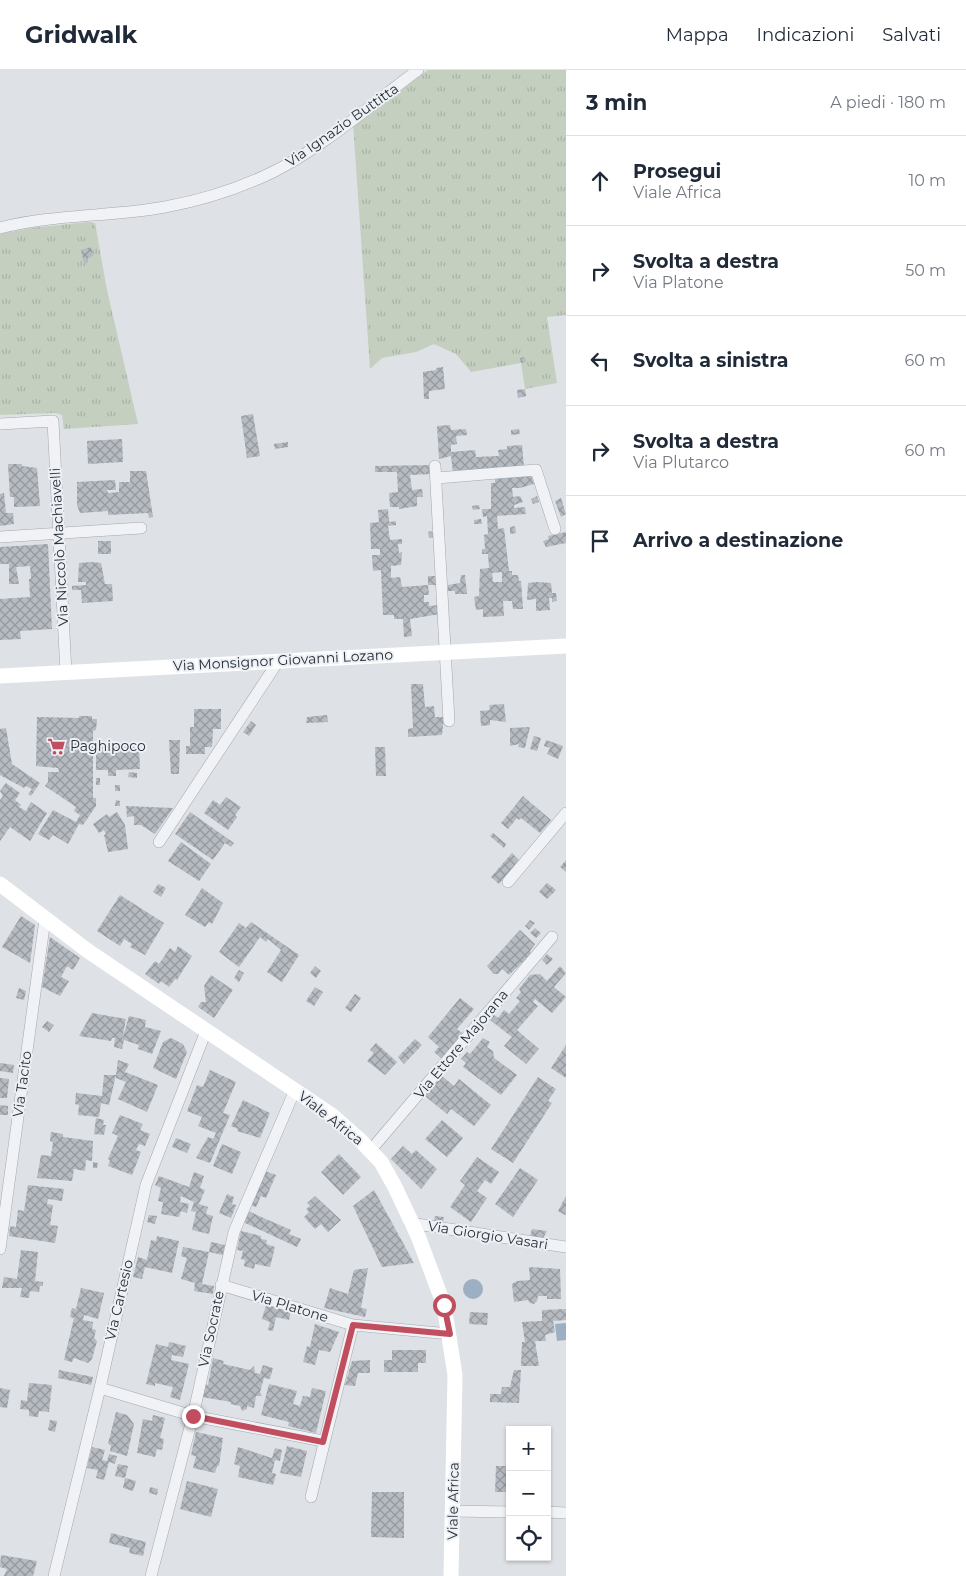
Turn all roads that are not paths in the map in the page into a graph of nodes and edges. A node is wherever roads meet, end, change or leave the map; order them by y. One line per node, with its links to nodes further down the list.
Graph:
1 (418, 70): 2 (street, Via Ignazio Buttitta)
2 (0, 228)
3 (0, 424): 8 (street, Via Niccolò Machiavelli)
4 (435, 466): 5 (street)
5 (437, 478): 7 (street); 11 (street)
6 (141, 528): 8 (street)
7 (555, 529)
8 (58, 533): 9 (street); 13 (street, Via Niccolò Machiavelli)
9 (0, 537)
10 (566, 646): 11 (main road, Via Monsignor Giovanni Lozano)
11 (445, 652): 12 (main road, Via Monsignor Giovanni Lozano); 15 (street)
12 (279, 660): 13 (main road, Via Monsignor Giovanni Lozano); 17 (street)
13 (66, 673): 14 (main road, Via Monsignor Giovanni Lozano)
14 (0, 676)
15 (449, 721)
16 (566, 813): 18 (street)
17 (158, 842)
18 (508, 882)
19 (0, 884): 20 (main road, Viale Africa)
20 (45, 919): 22 (main road, Viale Africa); 26 (street, Via Tacito)
21 (552, 937): 24 (street, Via Ettore Majorana)
22 (206, 1031): 23 (main road, Viale Africa); 31 (street, Via Cartesio)
23 (296, 1090): 24 (main road, Viale Africa); 28 (street, Via Socrate)
24 (370, 1151): 25 (main road, Viale Africa)
25 (410, 1223): 27 (street, Via Giorgio Vasari); 30 (main road, Viale Africa)
26 (0, 1248)
27 (566, 1248)
28 (221, 1285): 29 (street, Via Platone); 32 (street, Via Socrate)
29 (353, 1325): 30 (street, Via Platone); 33 (street)
30 (450, 1334): 35 (main road, Viale Africa)
31 (100, 1388): 32 (street); 39 (street, Via Cartesio)
32 (193, 1416): 33 (street); 40 (street, Via Socrate)
33 (323, 1442): 34 (street)
34 (311, 1497)
35 (452, 1511): 36 (street); 41 (main road, Viale Africa)
36 (506, 1512)
37 (551, 1512): 38 (street)
38 (566, 1513)
39 (54, 1576)
40 (151, 1576)
41 (451, 1576)

